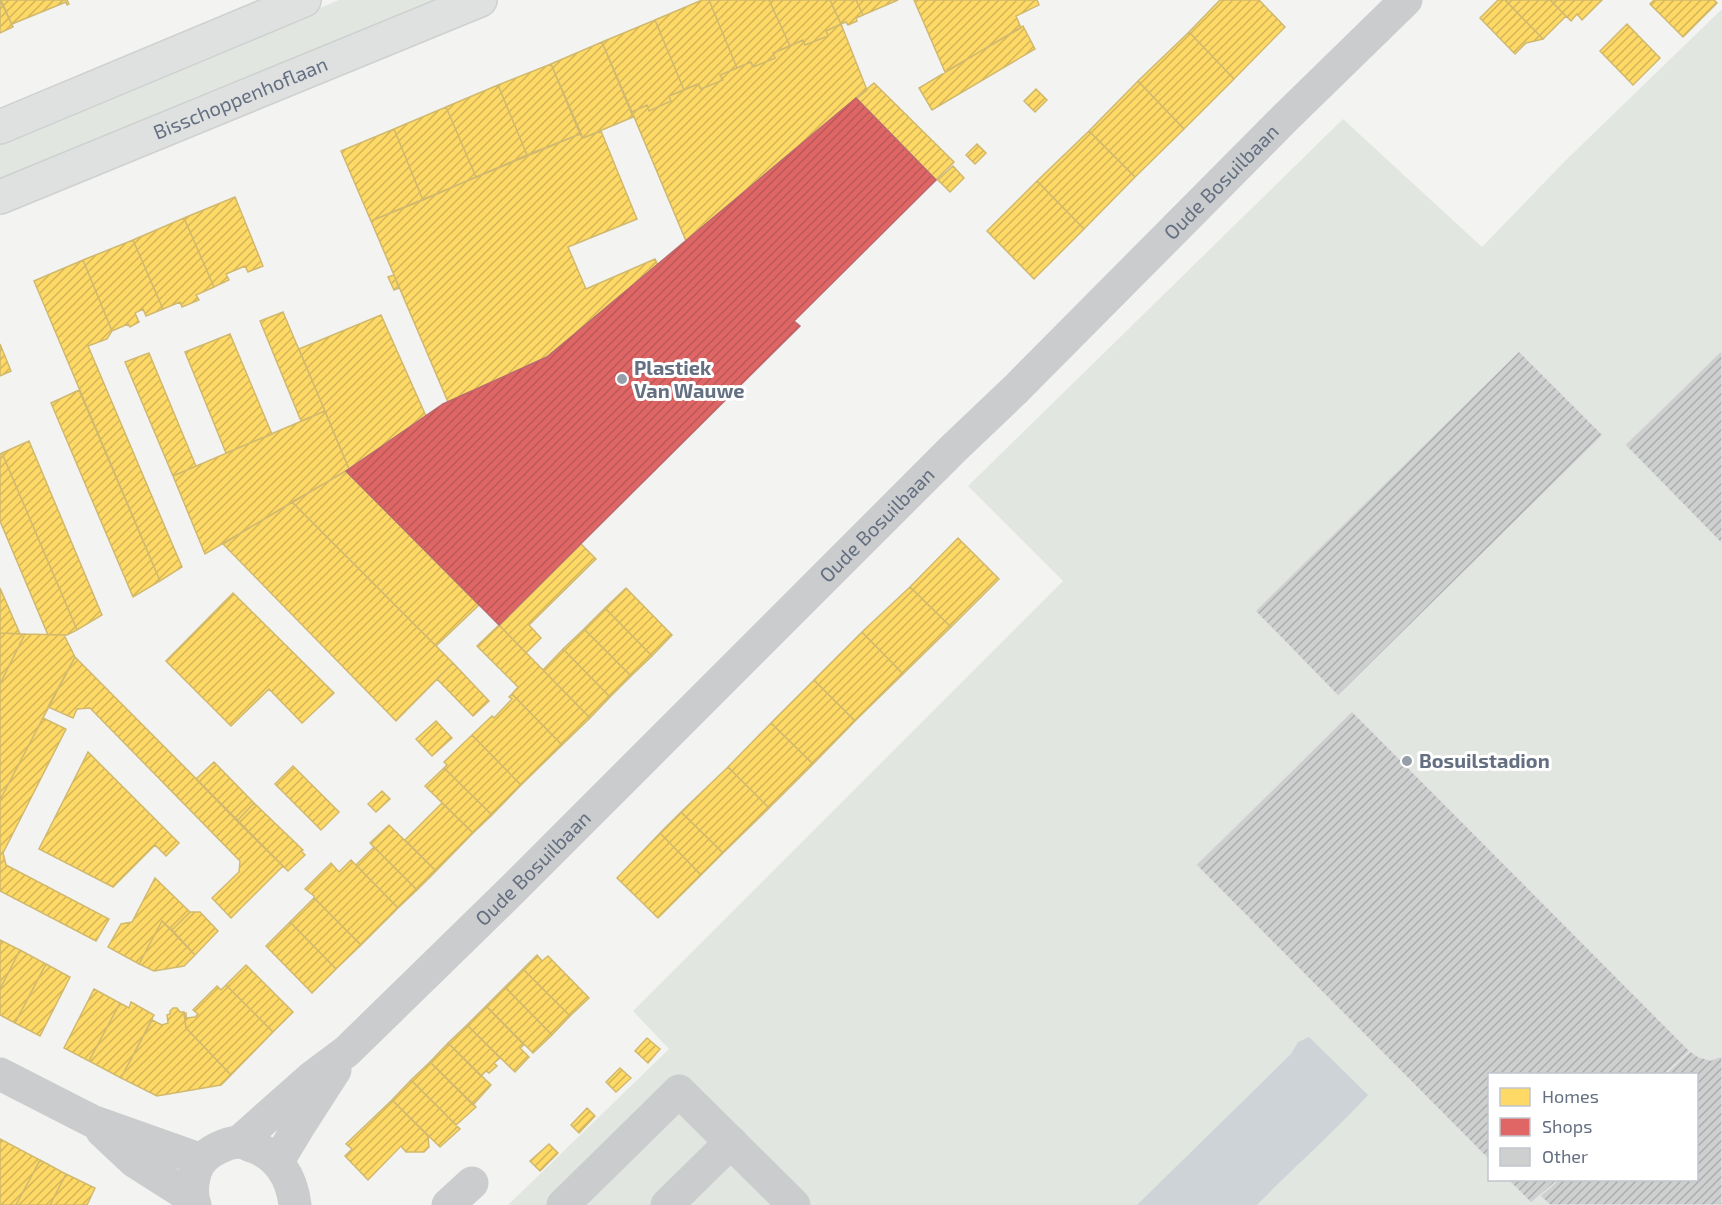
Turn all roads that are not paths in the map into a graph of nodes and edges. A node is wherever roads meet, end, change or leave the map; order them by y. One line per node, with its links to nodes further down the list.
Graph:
1 (304, 0): 4 (main road)
2 (480, 0): 5 (main road, Bisschoppenhoflaan)
3 (1406, 0): 6 (street, Oude Bosuilbaan)
4 (0, 127)
5 (0, 197)
6 (347, 1051): 9 (street, Oude Bosuilbaan); 12 (street, Oude Bosuilbaan)
7 (0, 1074): 8 (street)
8 (92, 1121): 11 (street); 14 (street)
9 (239, 1142): 11 (street); 12 (street)
10 (731, 1142): 15 (street); 18 (street); 19 (street)
11 (201, 1160): 14 (street)
12 (278, 1161): 16 (street)
13 (472, 1183): 17 (street)
14 (194, 1201)
15 (790, 1204)
16 (295, 1205)
17 (448, 1205)
18 (563, 1205)
19 (667, 1205)

